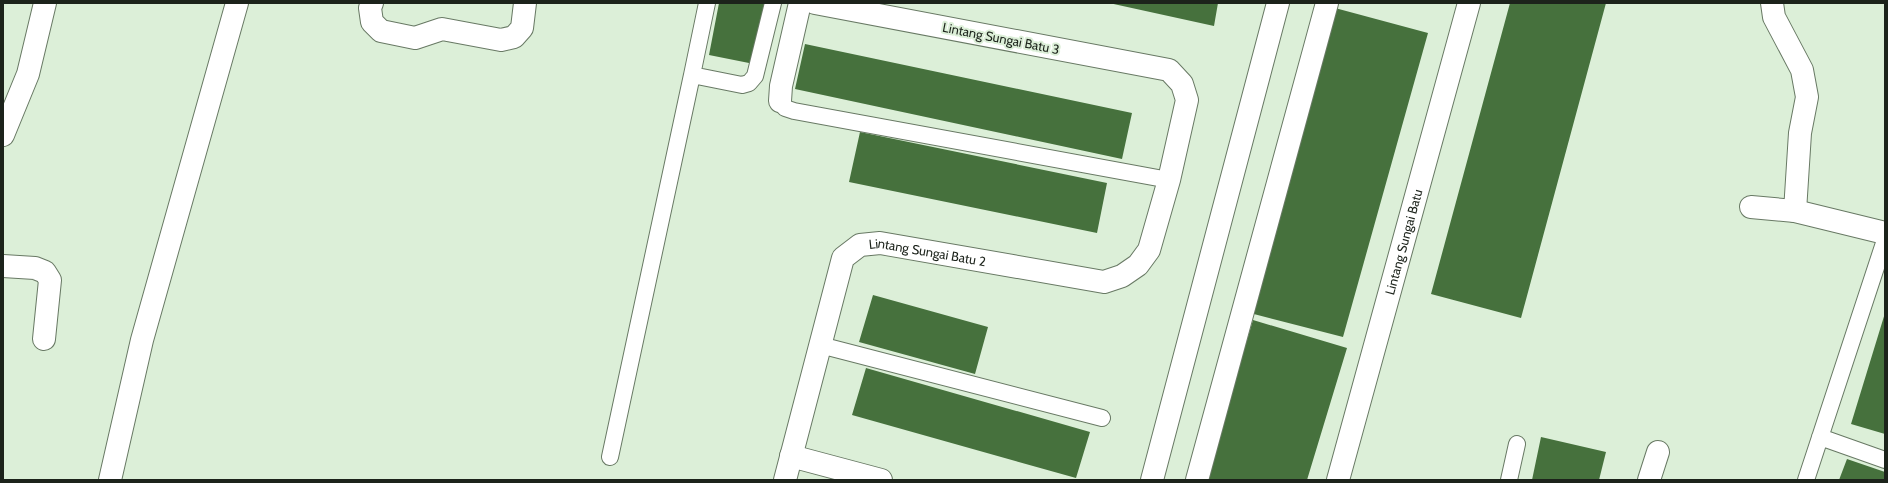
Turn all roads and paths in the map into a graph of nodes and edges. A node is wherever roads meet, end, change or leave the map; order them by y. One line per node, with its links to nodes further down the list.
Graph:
1 (45, 3): 16 (street)
2 (237, 3): 32 (street)
3 (372, 3): 4 (street)
4 (525, 3)
5 (707, 3): 13 (lane)
6 (773, 3): 13 (lane)
7 (800, 3): 15 (street)
8 (815, 3): 14 (street, Lintang Sungai Batu 3)
9 (1278, 3): 35 (street)
10 (1327, 3): 36 (street)
11 (1469, 3): 37 (street, Lintang Sungai Batu)
12 (1772, 3): 19 (street)
13 (692, 75): 30 (lane)
14 (1182, 84): 17 (street, Lintang Sungai Batu 2)
15 (780, 101): 17 (lane)
16 (3, 135)
17 (1169, 180): 24 (street, Lintang Sungai Batu 2)
18 (1752, 207): 19 (street)
19 (1795, 211): 20 (street)
20 (1885, 233)
21 (1885, 240): 26 (lane)
22 (3, 266): 23 (street)
23 (44, 339)
24 (820, 345): 25 (lane); 29 (street, Lintang Sungai Batu 2)
25 (1102, 418)
26 (1820, 438): 31 (lane); 40 (lane)
27 (1517, 444): 38 (lane)
28 (1658, 452): 39 (street)
29 (791, 456): 33 (street, Lintang Sungai Batu 2); 34 (street)
30 (610, 457)
31 (1885, 460)
32 (110, 480)
33 (785, 480)
34 (881, 480)
35 (1152, 480)
36 (1197, 480)
37 (1338, 480)
38 (1508, 480)
39 (1649, 480)
40 (1806, 480)

